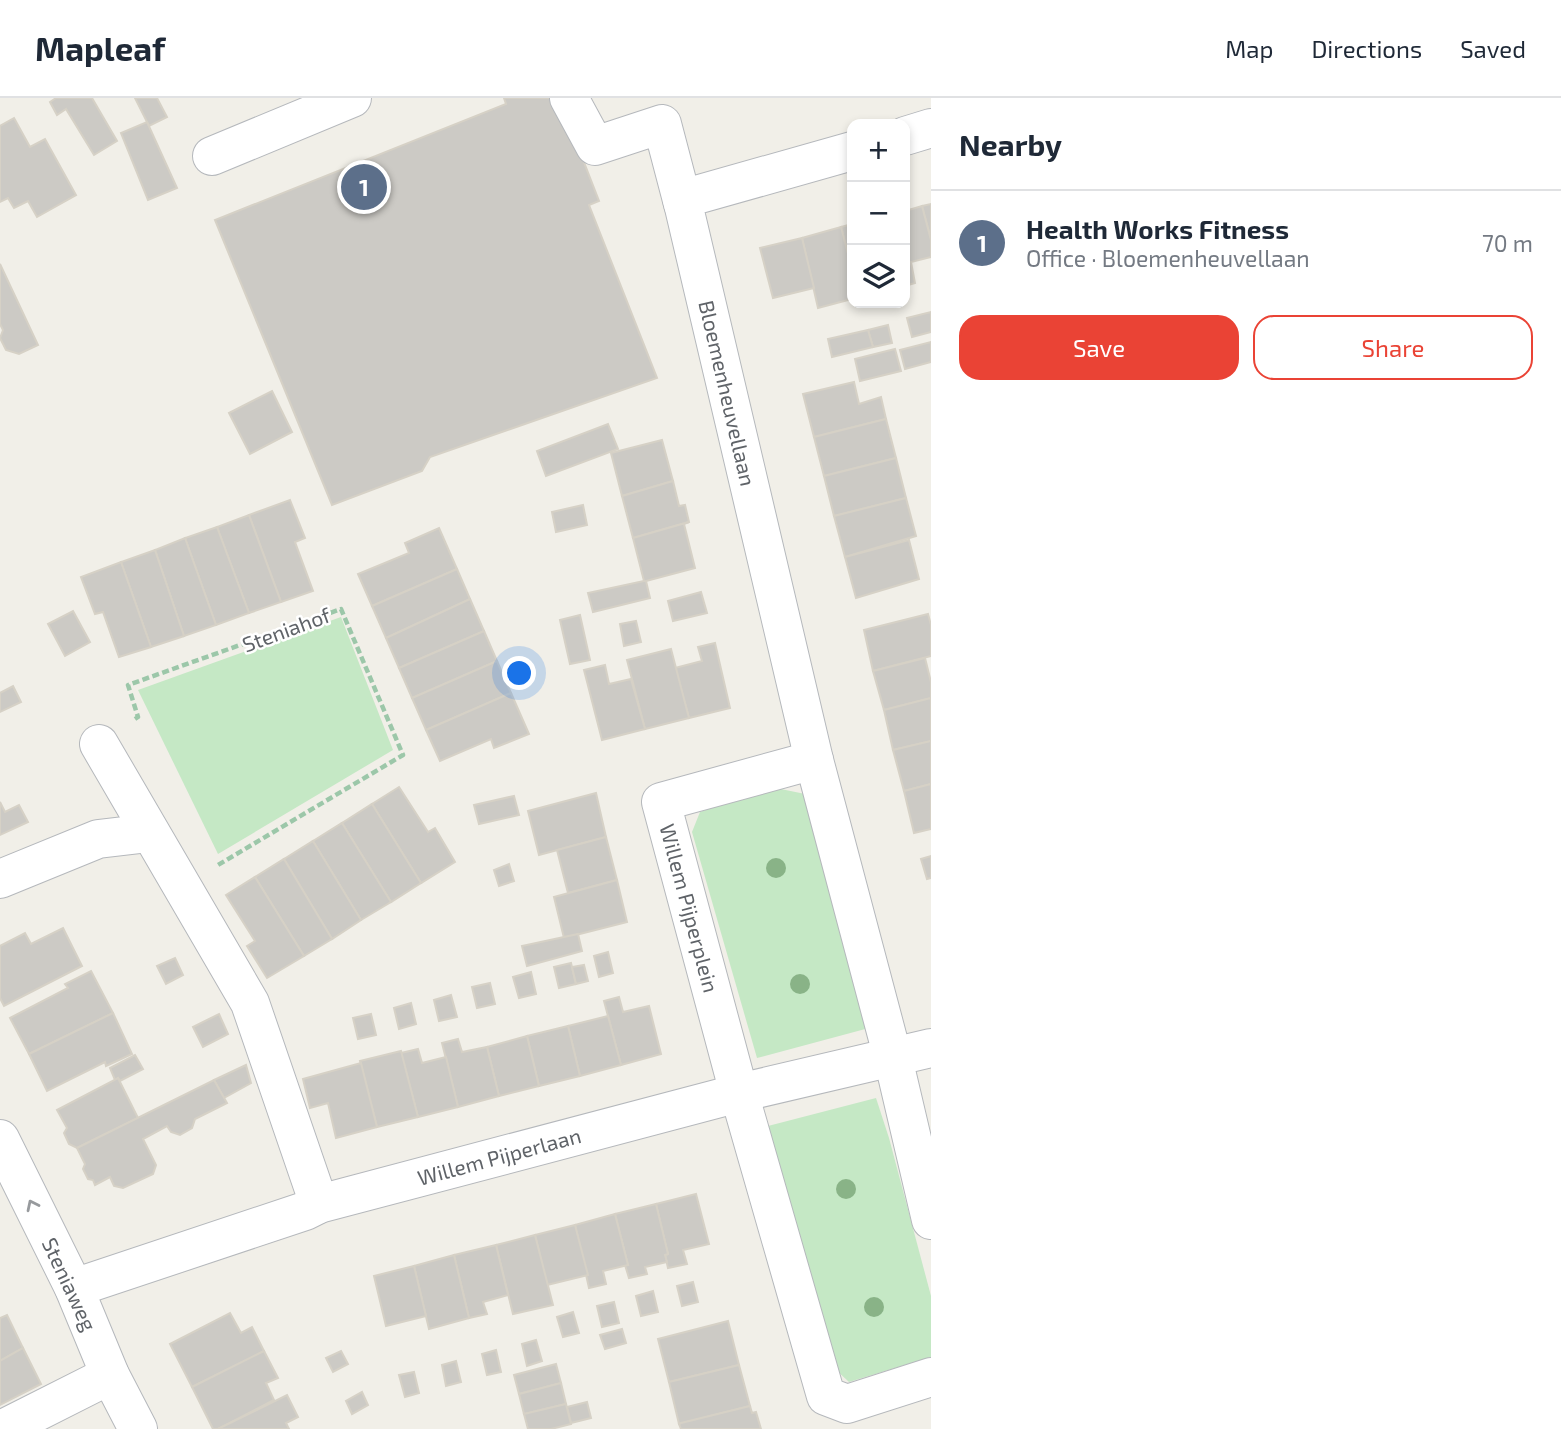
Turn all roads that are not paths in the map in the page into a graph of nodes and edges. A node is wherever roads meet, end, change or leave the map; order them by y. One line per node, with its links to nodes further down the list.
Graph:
1 (352, 98): 6 (street)
2 (569, 98): 7 (street, Bloemenheuvellaan)
3 (931, 128): 4 (street)
4 (910, 134)
5 (847, 152): 7 (street)
6 (212, 156)
7 (683, 204): 9 (street, Bloemenheuvellaan)
8 (99, 744): 10 (street)
9 (814, 760): 13 (street); 14 (street, Willem Pijperplein)
10 (149, 833): 11 (street); 16 (street)
11 (0, 879)
12 (931, 1048): 13 (street, Willem Pijperlaan)
13 (893, 1058): 14 (street, Willem Pijperlaan); 17 (street)
14 (739, 1093): 16 (street, Willem Pijperlaan); 20 (street, Willem Pijperplein)
15 (0, 1139): 18 (street, Steniaweg, one-way to 15)
16 (319, 1204): 18 (street, Willem Pijperlaan)
17 (931, 1220)
18 (74, 1288): 19 (street, Steniaweg)
19 (110, 1375): 21 (street); 22 (street, Steniaweg)
20 (931, 1377)
21 (4, 1429)
22 (138, 1429)

